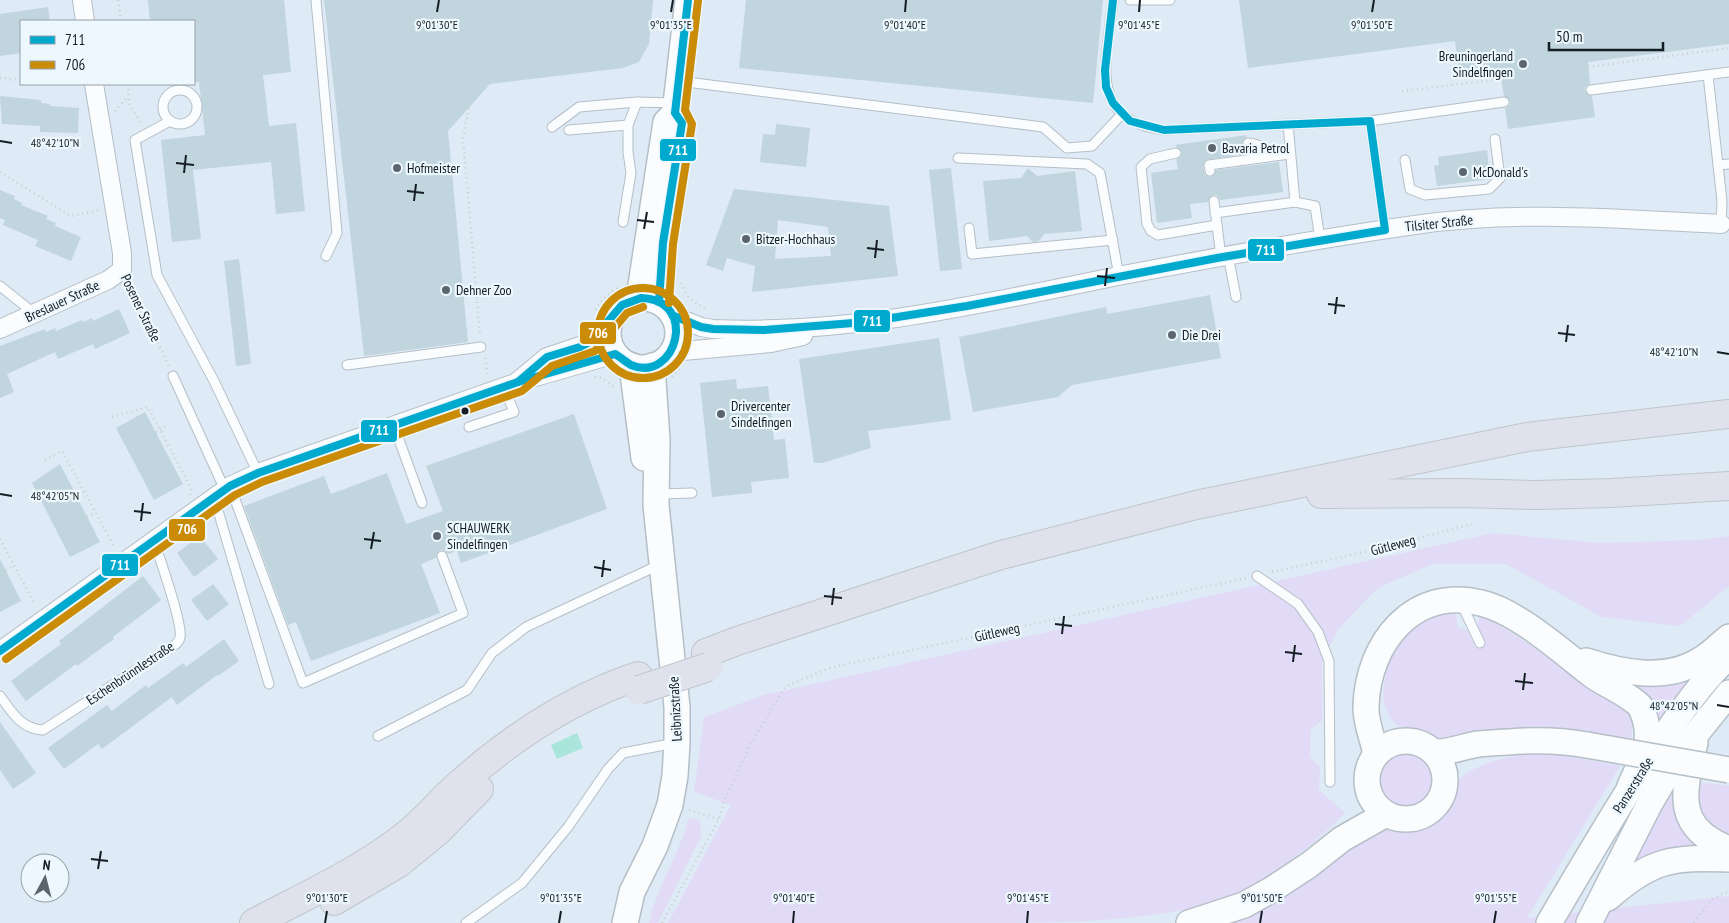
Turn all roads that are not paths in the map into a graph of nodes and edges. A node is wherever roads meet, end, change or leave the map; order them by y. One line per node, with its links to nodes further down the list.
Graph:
1 (82, 0): 7 (street)
2 (316, 0): 42 (lane)
3 (688, 0): 14 (street)
4 (1113, 0): 15 (lane)
5 (1130, 0): 6 (lane)
6 (1170, 0)
7 (85, 20)
8 (1729, 72): 9 (lane)
9 (1708, 75): 11 (lane); 30 (lane)
10 (94, 85): 44 (street, Posener Straße)
11 (1591, 90)
12 (637, 102): 14 (lane); 19 (lane); 20 (lane)
13 (1504, 102): 17 (lane)
14 (681, 104): 15 (lane); 48 (street)
15 (1122, 114): 18 (lane)
16 (170, 121): 63 (lane)
17 (1370, 121): 18 (lane); 39 (lane)
18 (1288, 124): 25 (lane)
19 (628, 125): 21 (lane); 35 (lane)
20 (552, 127)
21 (568, 130)
22 (1495, 139): 28 (lane)
23 (1248, 143): 27 (lane)
24 (1176, 153): 36 (lane)
25 (1289, 154): 27 (lane); 33 (lane)
26 (958, 158): 40 (lane)
27 (1265, 158): 31 (lane)
28 (1405, 160)
29 (1729, 164): 30 (lane)
30 (1718, 165): 37 (lane)
31 (1210, 171)
32 (1214, 201): 34 (lane)
33 (1295, 202): 34 (lane); 41 (lane)
34 (1216, 213): 36 (lane)
35 (623, 222)
36 (1217, 225): 43 (lane)
37 (1725, 225): 39 (street, Tilsiter Straße)
38 (969, 228): 40 (lane)
39 (1385, 230): 41 (street, Tilsiter Straße)
40 (1113, 240): 45 (lane)
41 (1320, 240): 43 (street, Tilsiter Straße)
42 (326, 256)
43 (1225, 256): 45 (street, Tilsiter Straße); 47 (lane)
44 (122, 270): 49 (street, Breslauer Straße)
45 (1119, 276): 50 (street, Tilsiter Straße)
46 (0, 286): 49 (lane)
47 (1236, 297)
48 (649, 299): 50 (street, Tilsiter Straße); 51 (street); 54 (street)
49 (34, 314): 52 (street, Breslauer Straße)
50 (894, 317): 54 (street, Tilsiter Straße)
51 (601, 318): 55 (street); 58 (street)
52 (0, 329)
53 (481, 347): 56 (lane)
54 (672, 352): 55 (street)
55 (633, 362): 58 (street); 65 (street, Leibnizstraße)
56 (347, 365)
57 (172, 376): 66 (lane)
58 (511, 384): 60 (street); 61 (lane)
59 (1729, 414): 80 (highway)
60 (394, 426): 63 (street); 69 (lane)
61 (470, 427)
62 (1729, 431): 68 (highway)
63 (258, 472): 66 (street)
64 (1729, 486): 68 (highway)
65 (656, 490): 67 (lane); 72 (street, Leibnizstraße)
66 (223, 491): 70 (street); 71 (lane); 82 (lane)
67 (692, 493)
68 (1321, 494): 80 (highway)
69 (422, 502)
70 (153, 540): 77 (street); 84 (lane, Eschenbrünnlestraße)
71 (442, 556)
72 (662, 564): 87 (lane); 89 (street, Leibnizstraße)
73 (1257, 576): 95 (lane)
74 (1460, 600): 76 (lane); 78 (street); 85 (street)
75 (1729, 637): 78 (street)
76 (1480, 643)
77 (0, 651)
78 (1569, 655): 96 (street)
79 (1729, 656): 96 (street, Panzerstraße)
80 (707, 660): 81 (highway, bridge)
81 (638, 683): 102 (highway); 103 (highway)
82 (269, 684)
83 (1729, 693): 86 (street)
84 (0, 696)
85 (1367, 696): 88 (street); 92 (street)
86 (1698, 731): 98 (street); 100 (street)
87 (378, 736)
88 (1400, 741): 91 (street); 92 (street)
89 (677, 742): 104 (lane); 105 (street, Leibnizstraße)
90 (1504, 744): 91 (street); 93 (street, bridge); 94 (street)
91 (1434, 752): 94 (street)
92 (1376, 754): 97 (street)
93 (1729, 770)
94 (1445, 778): 97 (street)
95 (1330, 782)
96 (1630, 786): 106 (street, Panzerstraße)
97 (1378, 804): 101 (street)
98 (1729, 849)
99 (1729, 859): 100 (street)
100 (1595, 914)
101 (1195, 922)
102 (254, 923)
103 (293, 923)
104 (466, 923)
105 (624, 923)
106 (1549, 923)

